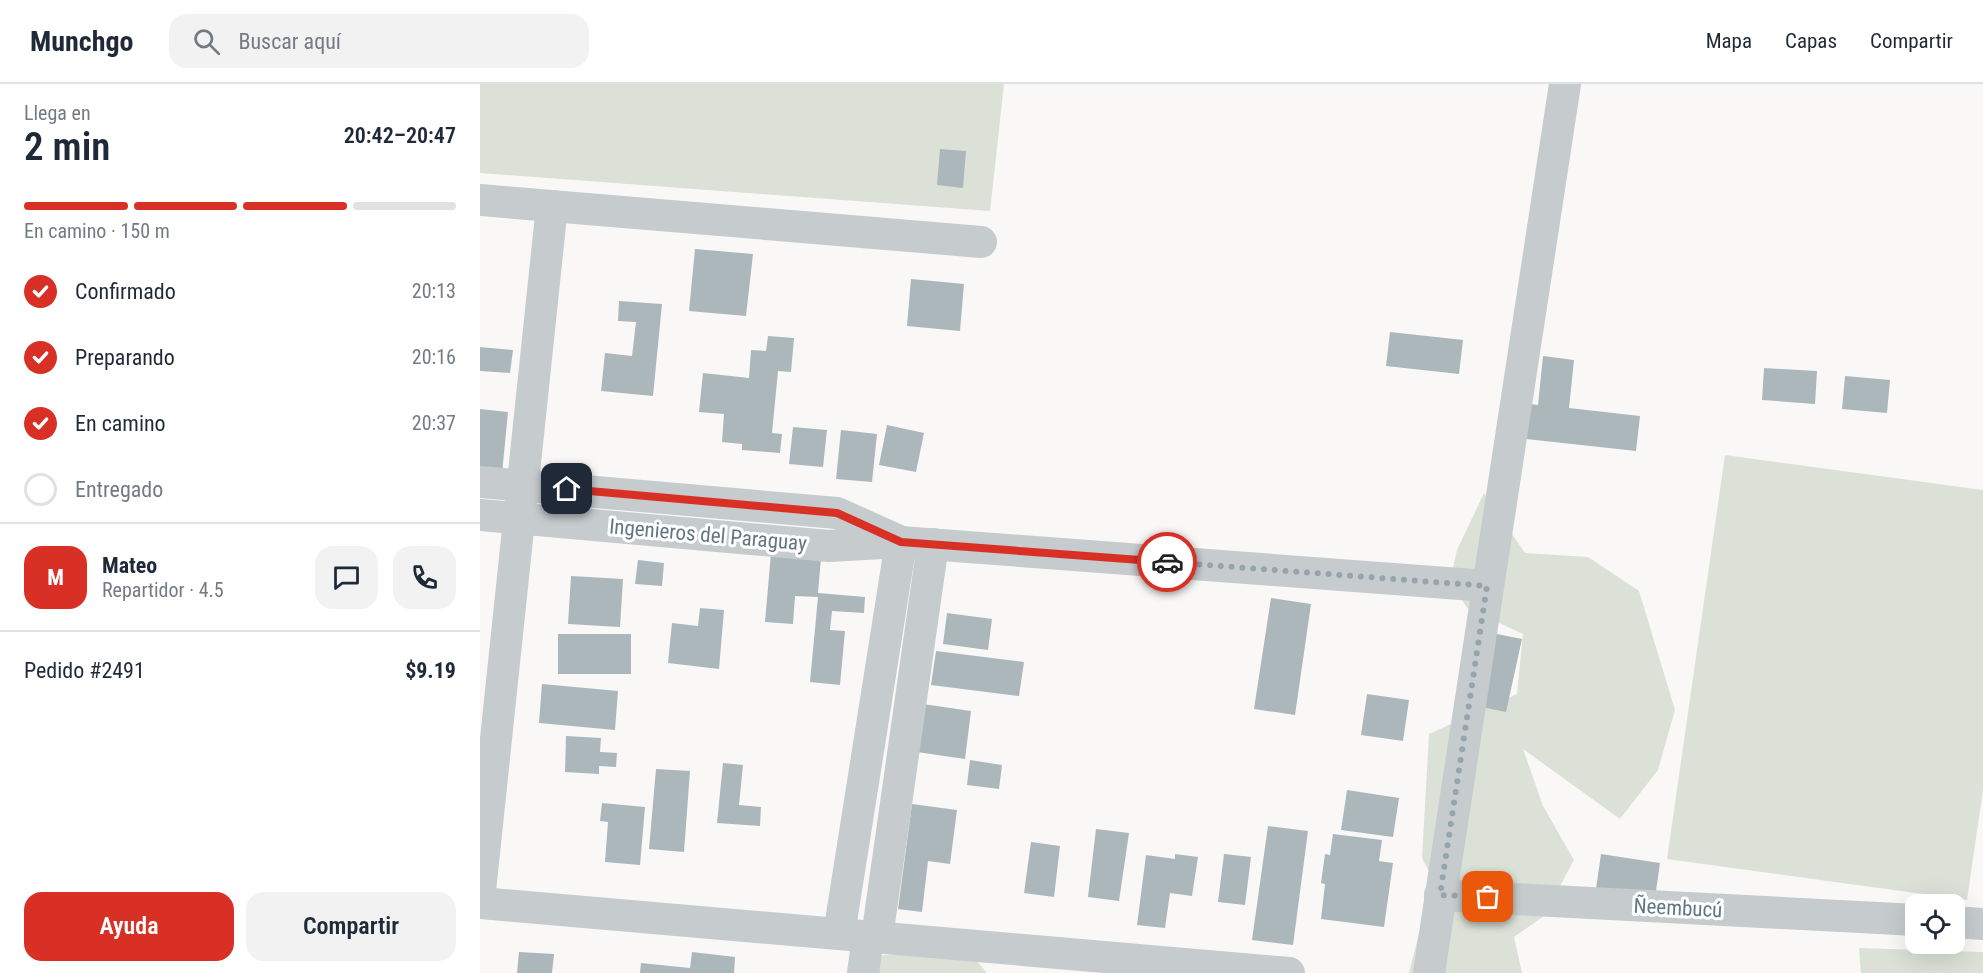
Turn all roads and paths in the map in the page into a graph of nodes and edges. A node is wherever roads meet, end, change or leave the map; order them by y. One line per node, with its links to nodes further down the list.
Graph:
1 (1564, 84): 11 (street)
2 (480, 200): 3 (street)
3 (552, 206): 4 (street); 6 (street)
4 (981, 242)
5 (480, 482): 6 (street, Ingenieros del Paraguay)
6 (522, 485): 8 (street); 9 (street, Ingenieros del Paraguay)
7 (480, 515): 8 (street, Ingenieros del Paraguay)
8 (519, 519): 9 (street, Ingenieros del Paraguay); 12 (street)
9 (901, 542): 10 (street, Ingenieros del Paraguay); 18 (street)
10 (933, 544): 11 (street, Ingenieros del Paraguay); 18 (street)
11 (1487, 586): 13 (street)
12 (480, 891)
13 (1440, 895): 15 (street, Ñeembucú); 21 (street)
14 (480, 903): 18 (street)
15 (1905, 919)
16 (1965, 923): 17 (street)
17 (1983, 924)
18 (861, 936): 19 (street); 20 (street)
19 (863, 973)
20 (1289, 973)
21 (1429, 973)

